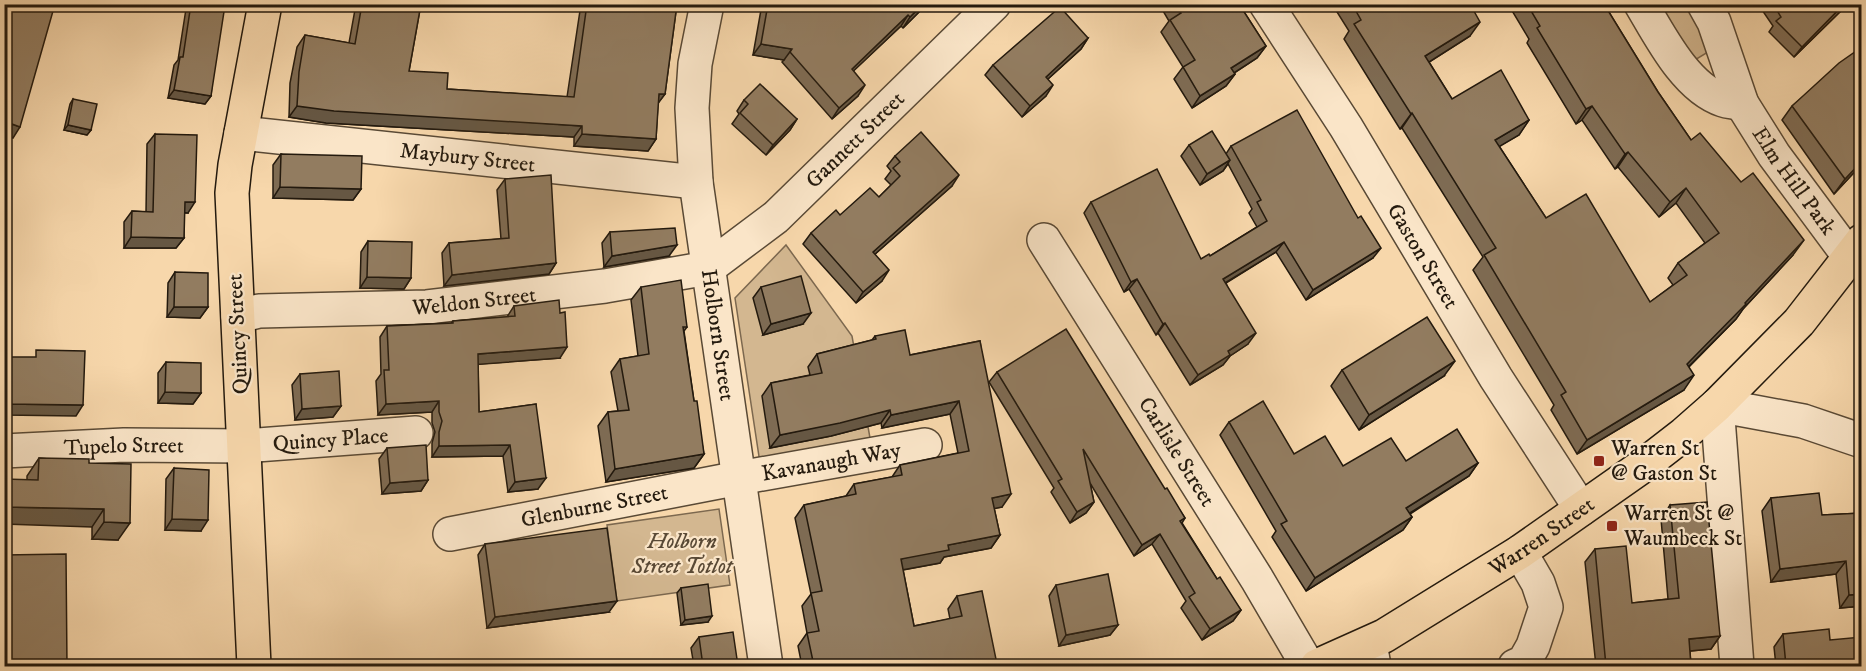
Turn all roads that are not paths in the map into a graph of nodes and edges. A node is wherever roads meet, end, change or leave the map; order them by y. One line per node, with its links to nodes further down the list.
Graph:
1 (265, 4): 8 (main road, Quincy Street)
2 (707, 4): 9 (street, Holborn Street)
3 (994, 4): 12 (street, Gannett Street)
4 (1266, 4): 21 (street, Gaston Street)
5 (1641, 4): 7 (street, Elm Hill Park)
6 (1704, 4): 7 (street, Elm Hill Park)
7 (1742, 104): 11 (street, Elm Hill Park)
8 (241, 133): 9 (street, Maybury Street); 13 (main road, Quincy Street)
9 (696, 182): 12 (street, Holborn Street)
10 (1044, 240): 27 (street, Carlisle Street)
11 (1855, 249): 14 (main road, Warren Street)
12 (708, 268): 13 (street, Weldon Street); 20 (street, Holborn Street)
13 (238, 316): 18 (main road, Quincy Street)
14 (1717, 405): 16 (street); 21 (main road, Warren Street); 30 (street)
15 (416, 433): 18 (street, Quincy Place)
16 (1862, 441)
17 (925, 445): 20 (street, Kavanaugh Way)
18 (244, 446): 19 (street, Tupelo Street); 25 (main road, Quincy Street)
19 (4, 451)
20 (739, 478): 22 (street, Glenburne Street); 26 (street, Holborn Street)
21 (1581, 509): 23 (main road, Warren Street)
22 (450, 534)
23 (1520, 552): 24 (main road, Warren Street); 29 (street)
24 (1372, 655): 28 (main road, Warren Street)
25 (254, 666)
26 (766, 666)
27 (1308, 666)
28 (1317, 666)
29 (1515, 666)
30 (1737, 666)

